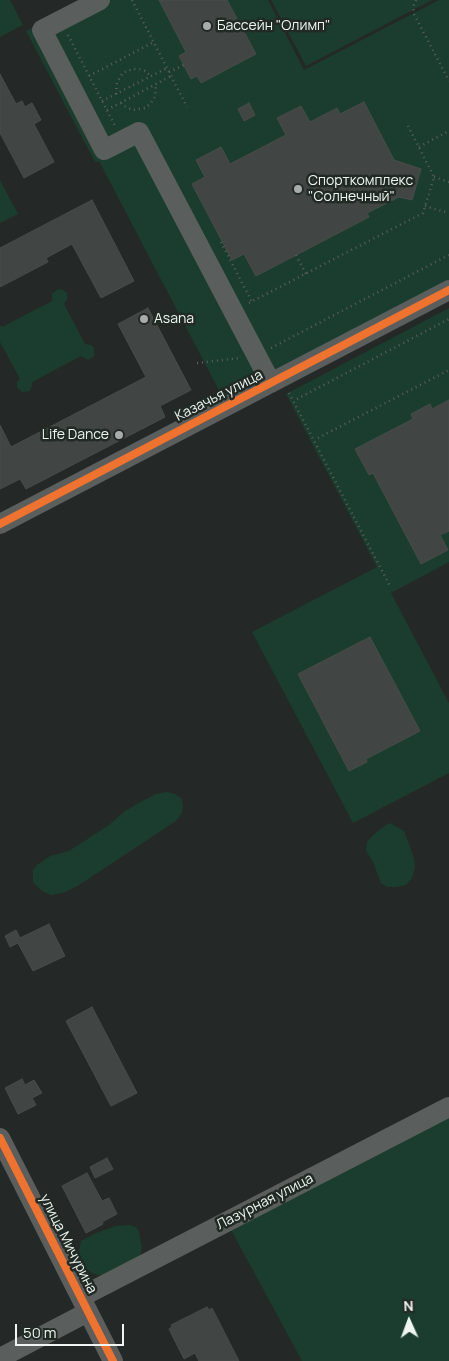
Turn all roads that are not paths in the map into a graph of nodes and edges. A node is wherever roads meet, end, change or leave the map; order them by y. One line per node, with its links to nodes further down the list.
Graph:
1 (100, 0): 3 (street)
2 (449, 290): 3 (street, Казачья улица)
3 (276, 380): 4 (street, Казачья улица)
4 (0, 524)
5 (449, 1107): 7 (street, Лазурная улица)
6 (0, 1138): 7 (street, улица Мичурина)
7 (85, 1305): 8 (street, Лазурная улица); 9 (street, улица Мичурина)
8 (0, 1358)
9 (113, 1361)

